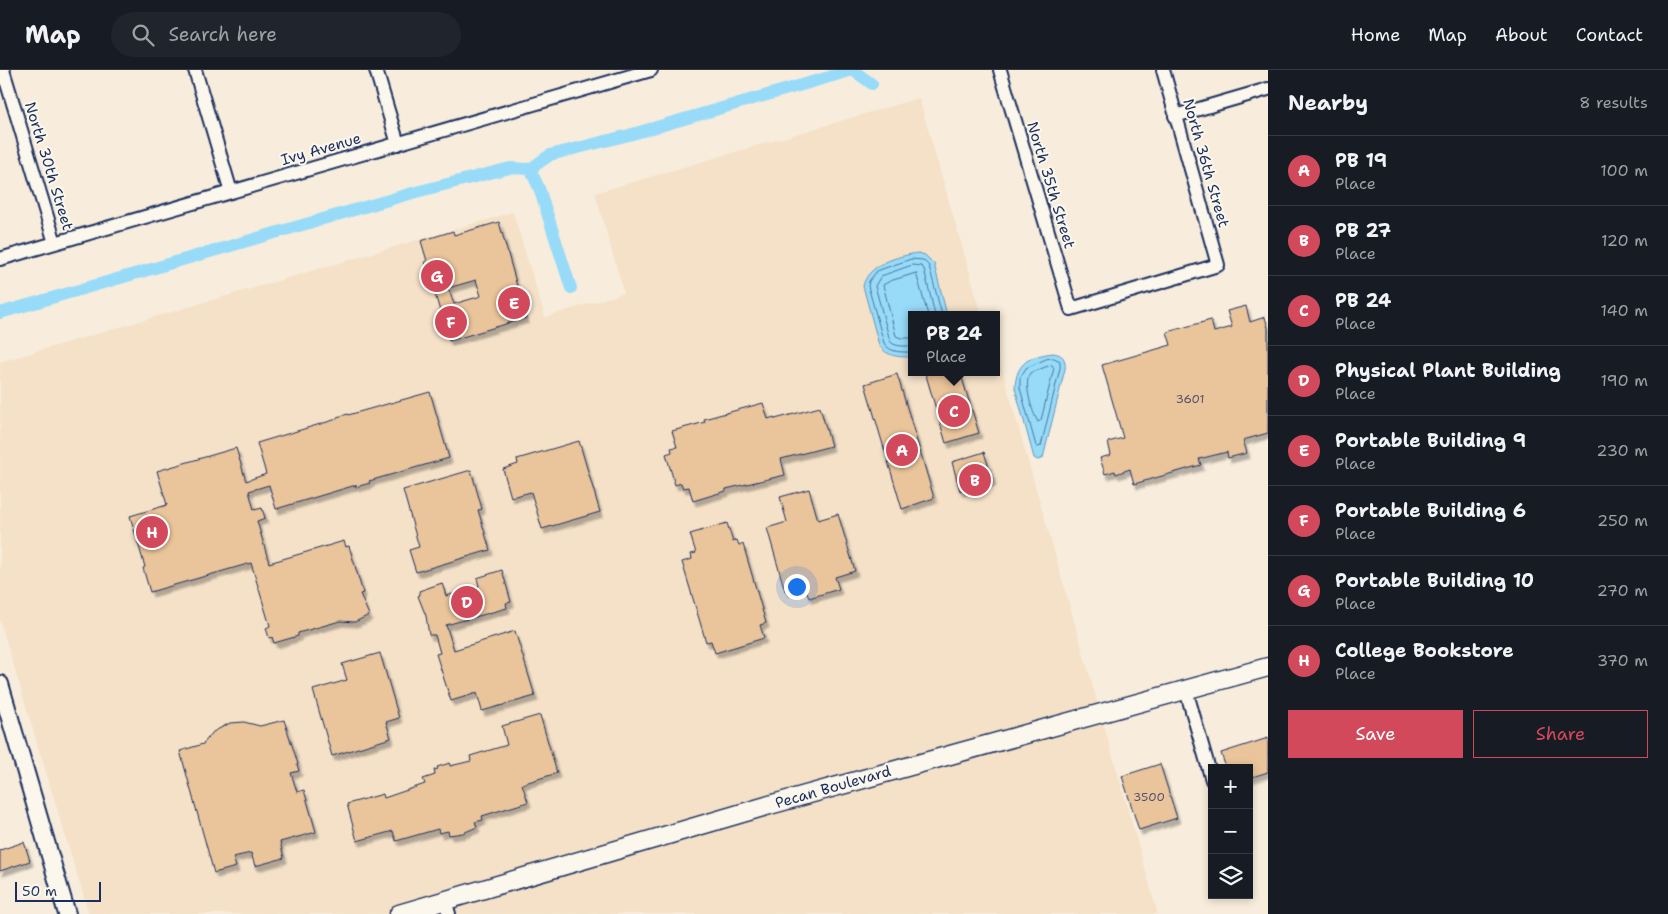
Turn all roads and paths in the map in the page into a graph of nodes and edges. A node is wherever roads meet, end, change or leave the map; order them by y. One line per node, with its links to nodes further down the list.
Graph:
1 (3, 70): 11 (street, North 30th Street)
2 (194, 70): 10 (street)
3 (376, 70): 9 (street)
4 (651, 70): 9 (street, Ivy Avenue)
5 (1000, 70): 13 (street, North 35th Street)
6 (1163, 70): 8 (street, North 36th Street)
7 (1268, 89): 8 (street)
8 (1176, 116): 13 (street, North 36th Street)
9 (398, 144): 10 (street, Ivy Avenue)
10 (231, 192): 11 (street, Ivy Avenue)
11 (54, 243): 12 (street, Ivy Avenue)
12 (0, 259)
13 (1218, 265)
14 (1268, 667): 16 (main road, Pecan Boulevard)
15 (0, 684): 19 (street)
16 (1186, 690): 17 (street); 18 (main road, Pecan Boulevard)
17 (1208, 766)
18 (447, 907): 20 (main road, Pecan Boulevard)
19 (67, 914)
20 (399, 914)

